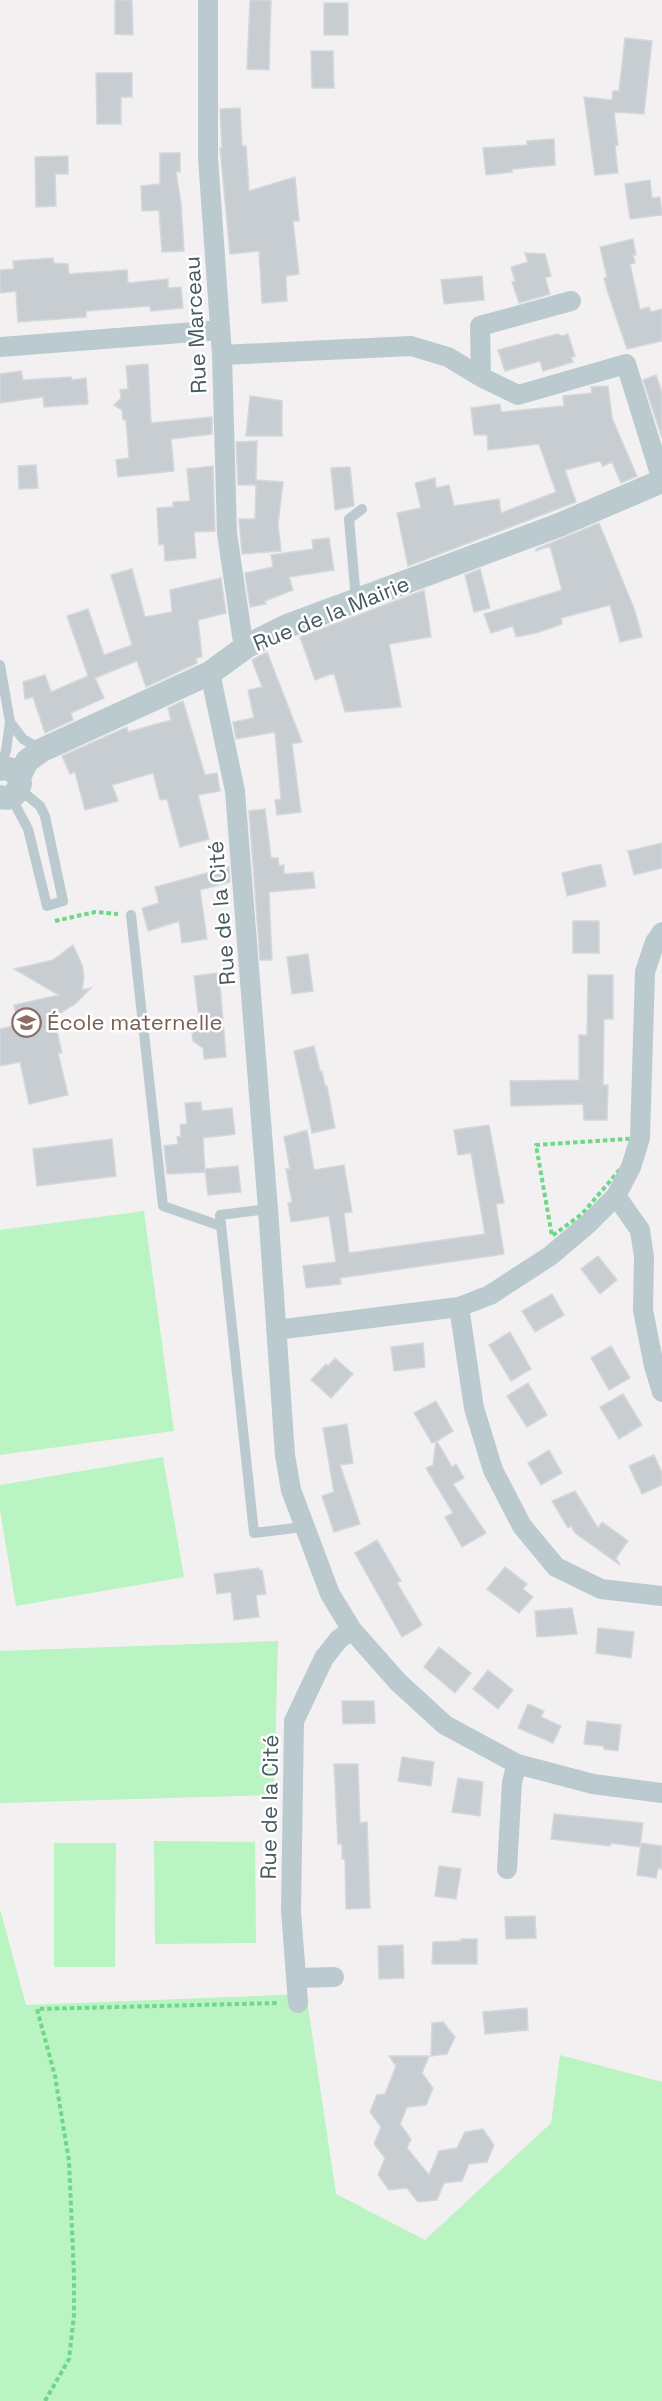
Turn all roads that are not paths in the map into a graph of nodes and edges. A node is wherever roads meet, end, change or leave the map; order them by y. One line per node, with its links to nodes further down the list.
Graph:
1 (208, 0): 3 (street, Rue Marceau)
2 (571, 301): 6 (street)
3 (220, 330): 4 (street); 5 (street, Rue Marceau)
4 (0, 347)
5 (222, 355): 6 (street); 10 (street, Rue Marceau)
6 (481, 377): 7 (street)
7 (662, 480): 9 (street, Rue de la Mairie)
8 (363, 509): 9 (lane)
9 (356, 601): 10 (street, Rue de la Mairie)
10 (247, 646): 12 (street, Rue de la Mairie)
11 (0, 665): 13 (lane)
12 (210, 674): 14 (street, Rue de la Mairie); 19 (street, Rue de la Cité)
13 (10, 722): 14 (lane); 15 (lane)
14 (42, 750): 15 (street, Rue de la Mairie)
15 (8, 783): 15 (lane)
16 (131, 915): 20 (lane)
17 (662, 932): 18 (street)
18 (616, 1196): 21 (street); 22 (street)
19 (268, 1209): 20 (lane); 23 (street, Rue de la Cité)
20 (221, 1226): 25 (lane)
21 (653, 1257): 24 (street)
22 (459, 1307): 23 (street); 26 (street)
23 (276, 1330): 25 (street, Rue de la Cité)
24 (662, 1392)
25 (303, 1527): 27 (street, Rue de la Cité)
26 (662, 1596)
27 (352, 1630): 28 (street, Rue de la Cité); 32 (street, Rue de la Cité)
28 (517, 1764): 29 (street, Rue de la Cité); 30 (street)
29 (662, 1792)
30 (507, 1869)
31 (334, 1977): 32 (street)
32 (296, 1978): 33 (street, Rue de la Cité)
33 (298, 2003)

